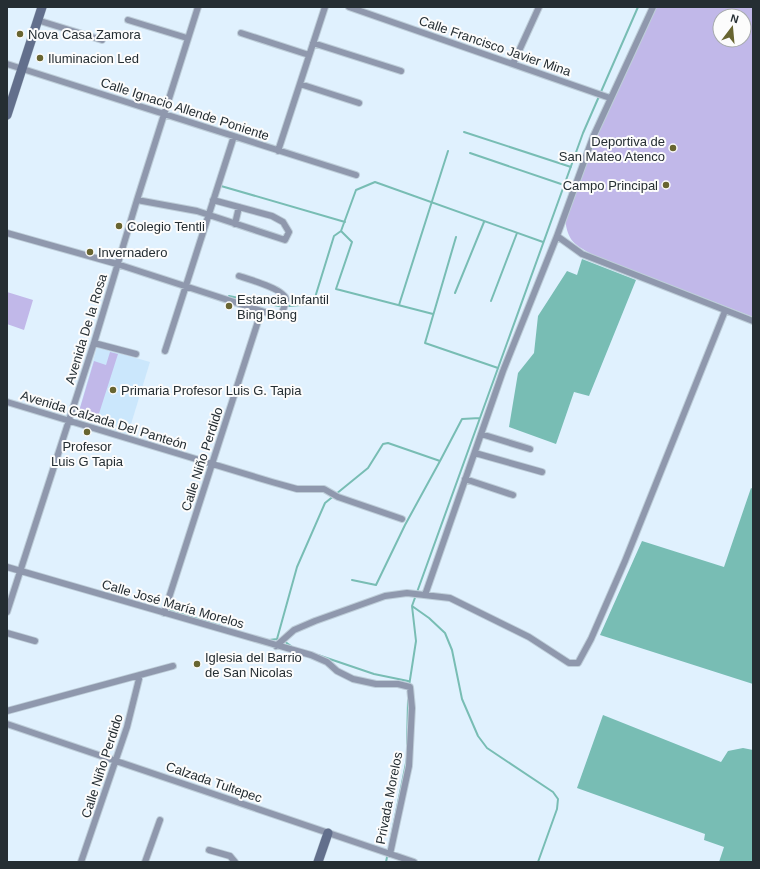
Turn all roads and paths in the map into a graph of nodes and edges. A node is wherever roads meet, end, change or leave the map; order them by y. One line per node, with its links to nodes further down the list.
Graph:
1 (42, 7): 7 (main road)
2 (198, 7): 10 (street, Avenida De la Rosa)
3 (325, 7): 12 (street)
4 (350, 7): 15 (street, Calle Francisco Javier Mina)
5 (539, 7): 15 (street)
6 (653, 7): 19 (street)
7 (38, 20): 11 (street); 16 (main road)
8 (128, 20): 10 (street)
9 (241, 33): 13 (street)
10 (187, 38): 21 (street, Avenida De la Rosa)
11 (102, 40)
12 (313, 43): 13 (street); 17 (street)
13 (309, 55): 18 (street)
14 (7, 64): 16 (street, Calle Ignacio Allende Poniente)
15 (513, 64): 19 (street, Calle Francisco Javier Mina)
16 (22, 68): 21 (street, Calle Ignacio Allende Poniente); 22 (main road)
17 (401, 71)
18 (300, 84): 20 (street); 24 (street)
19 (607, 97): 32 (street)
20 (359, 103)
21 (165, 113): 23 (street, Calle Ignacio Allende Poniente); 26 (street, Avenida De la Rosa)
22 (7, 115)
23 (234, 136): 24 (street, Calle Ignacio Allende Poniente); 27 (street)
24 (278, 151): 25 (street, Calle Ignacio Allende Poniente)
25 (356, 175)
26 (137, 200): 29 (street); 33 (street, Avenida De la Rosa)
27 (213, 200): 28 (street); 29 (street)
28 (239, 207): 30 (street); 30 (street)
29 (208, 215): 30 (street); 35 (street)
30 (235, 224)
31 (7, 233): 33 (street)
32 (557, 236): 36 (street); 44 (street)
33 (117, 264): 35 (street); 39 (street, Avenida De la Rosa)
34 (239, 276): 37 (street)
35 (186, 287): 37 (street); 40 (street)
36 (725, 311): 38 (street); 54 (street)
37 (261, 312): 47 (street, Calle Niño Perdido)
38 (753, 321)
39 (94, 343): 41 (street); 43 (street, Avenida De la Rosa)
40 (165, 351)
41 (136, 354)
42 (7, 402): 43 (street, Avenida Calzada Del Panteón)
43 (69, 421): 47 (street, Avenida Calzada Del Panteón); 53 (street, Avenida De la Rosa)
44 (481, 434): 45 (street); 46 (street)
45 (530, 449)
46 (475, 453): 48 (street); 49 (street)
47 (212, 464): 51 (street, Avenida Calzada Del Panteón); 56 (street, Calle Niño Perdido)
48 (542, 472)
49 (465, 479): 50 (street); 54 (street)
50 (513, 495)
51 (402, 519)
52 (7, 567): 53 (street, Calle José María Morelos)
53 (20, 571): 55 (street, Avenida De la Rosa); 56 (street, Calle José María Morelos)
54 (422, 595): 59 (street)
55 (7, 612)
56 (164, 613): 59 (street, Calle José María Morelos)
57 (7, 633): 58 (street)
58 (35, 641)
59 (276, 646): 61 (street, Calle José María Morelos)
60 (173, 666): 62 (street)
61 (332, 666): 69 (street, Privada Morelos)
62 (140, 675): 63 (street); 65 (street, Calle Niño Perdido)
63 (7, 711)
64 (7, 724): 65 (street, Calzada Tultepec)
65 (116, 761): 67 (street, Calzada Tultepec); 70 (street, Calle Niño Perdido)
66 (160, 820): 71 (street)
67 (328, 833): 69 (street, Calzada Tultepec); 73 (main road)
68 (209, 850): 72 (street)
69 (390, 854): 74 (street, Calzada Tultepec)
70 (81, 862)
71 (145, 862)
72 (235, 862)
73 (318, 862)
74 (414, 862)

